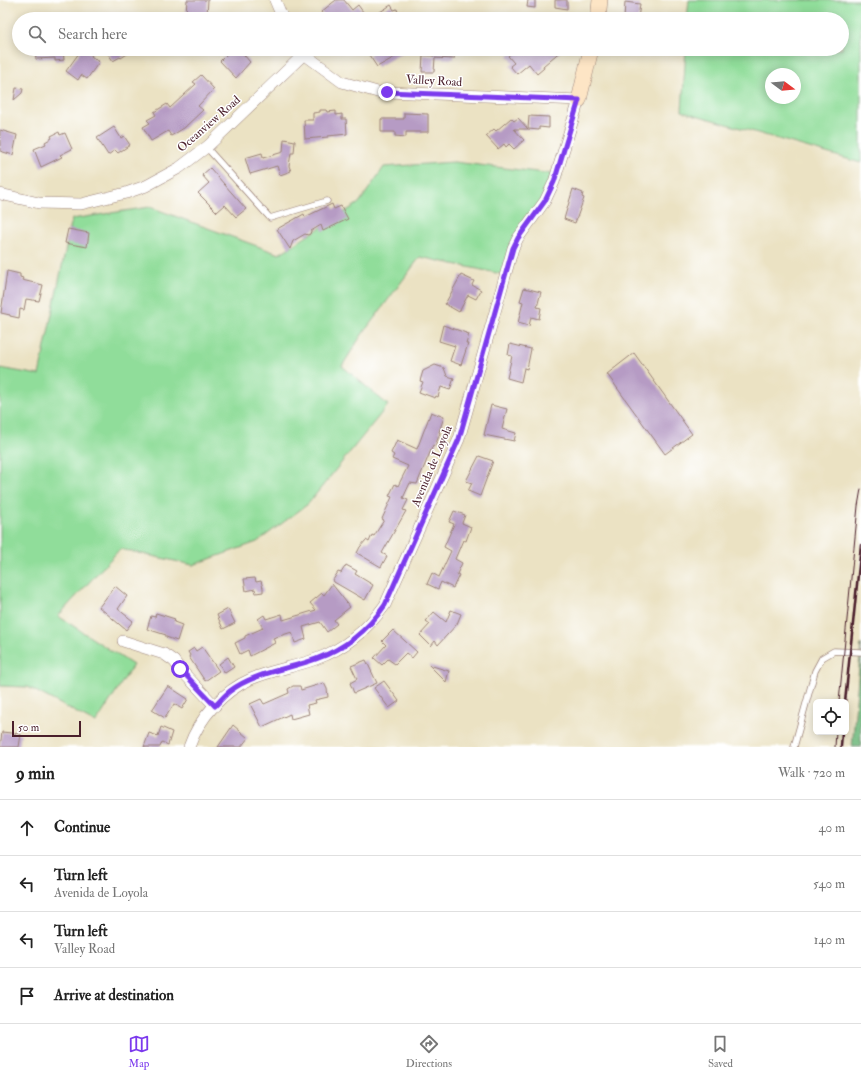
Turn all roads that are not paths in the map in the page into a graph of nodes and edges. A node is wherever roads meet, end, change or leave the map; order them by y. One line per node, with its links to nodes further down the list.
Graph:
1 (276, 0): 3 (street)
2 (600, 0): 4 (street)
3 (280, 12)
4 (599, 12)
5 (298, 56): 9 (street, Oceanview Road)
6 (309, 56): 8 (street, Valley Road)
7 (589, 56): 8 (street)
8 (579, 100): 14 (street, Avenida de Loyola)
9 (206, 147): 10 (street, Oceanview Road); 11 (lane)
10 (0, 194)
11 (327, 201)
12 (123, 641): 14 (street)
13 (860, 652): 16 (lane)
14 (215, 706): 15 (street, Avenida de Loyola)
15 (189, 747)
16 (794, 747)

